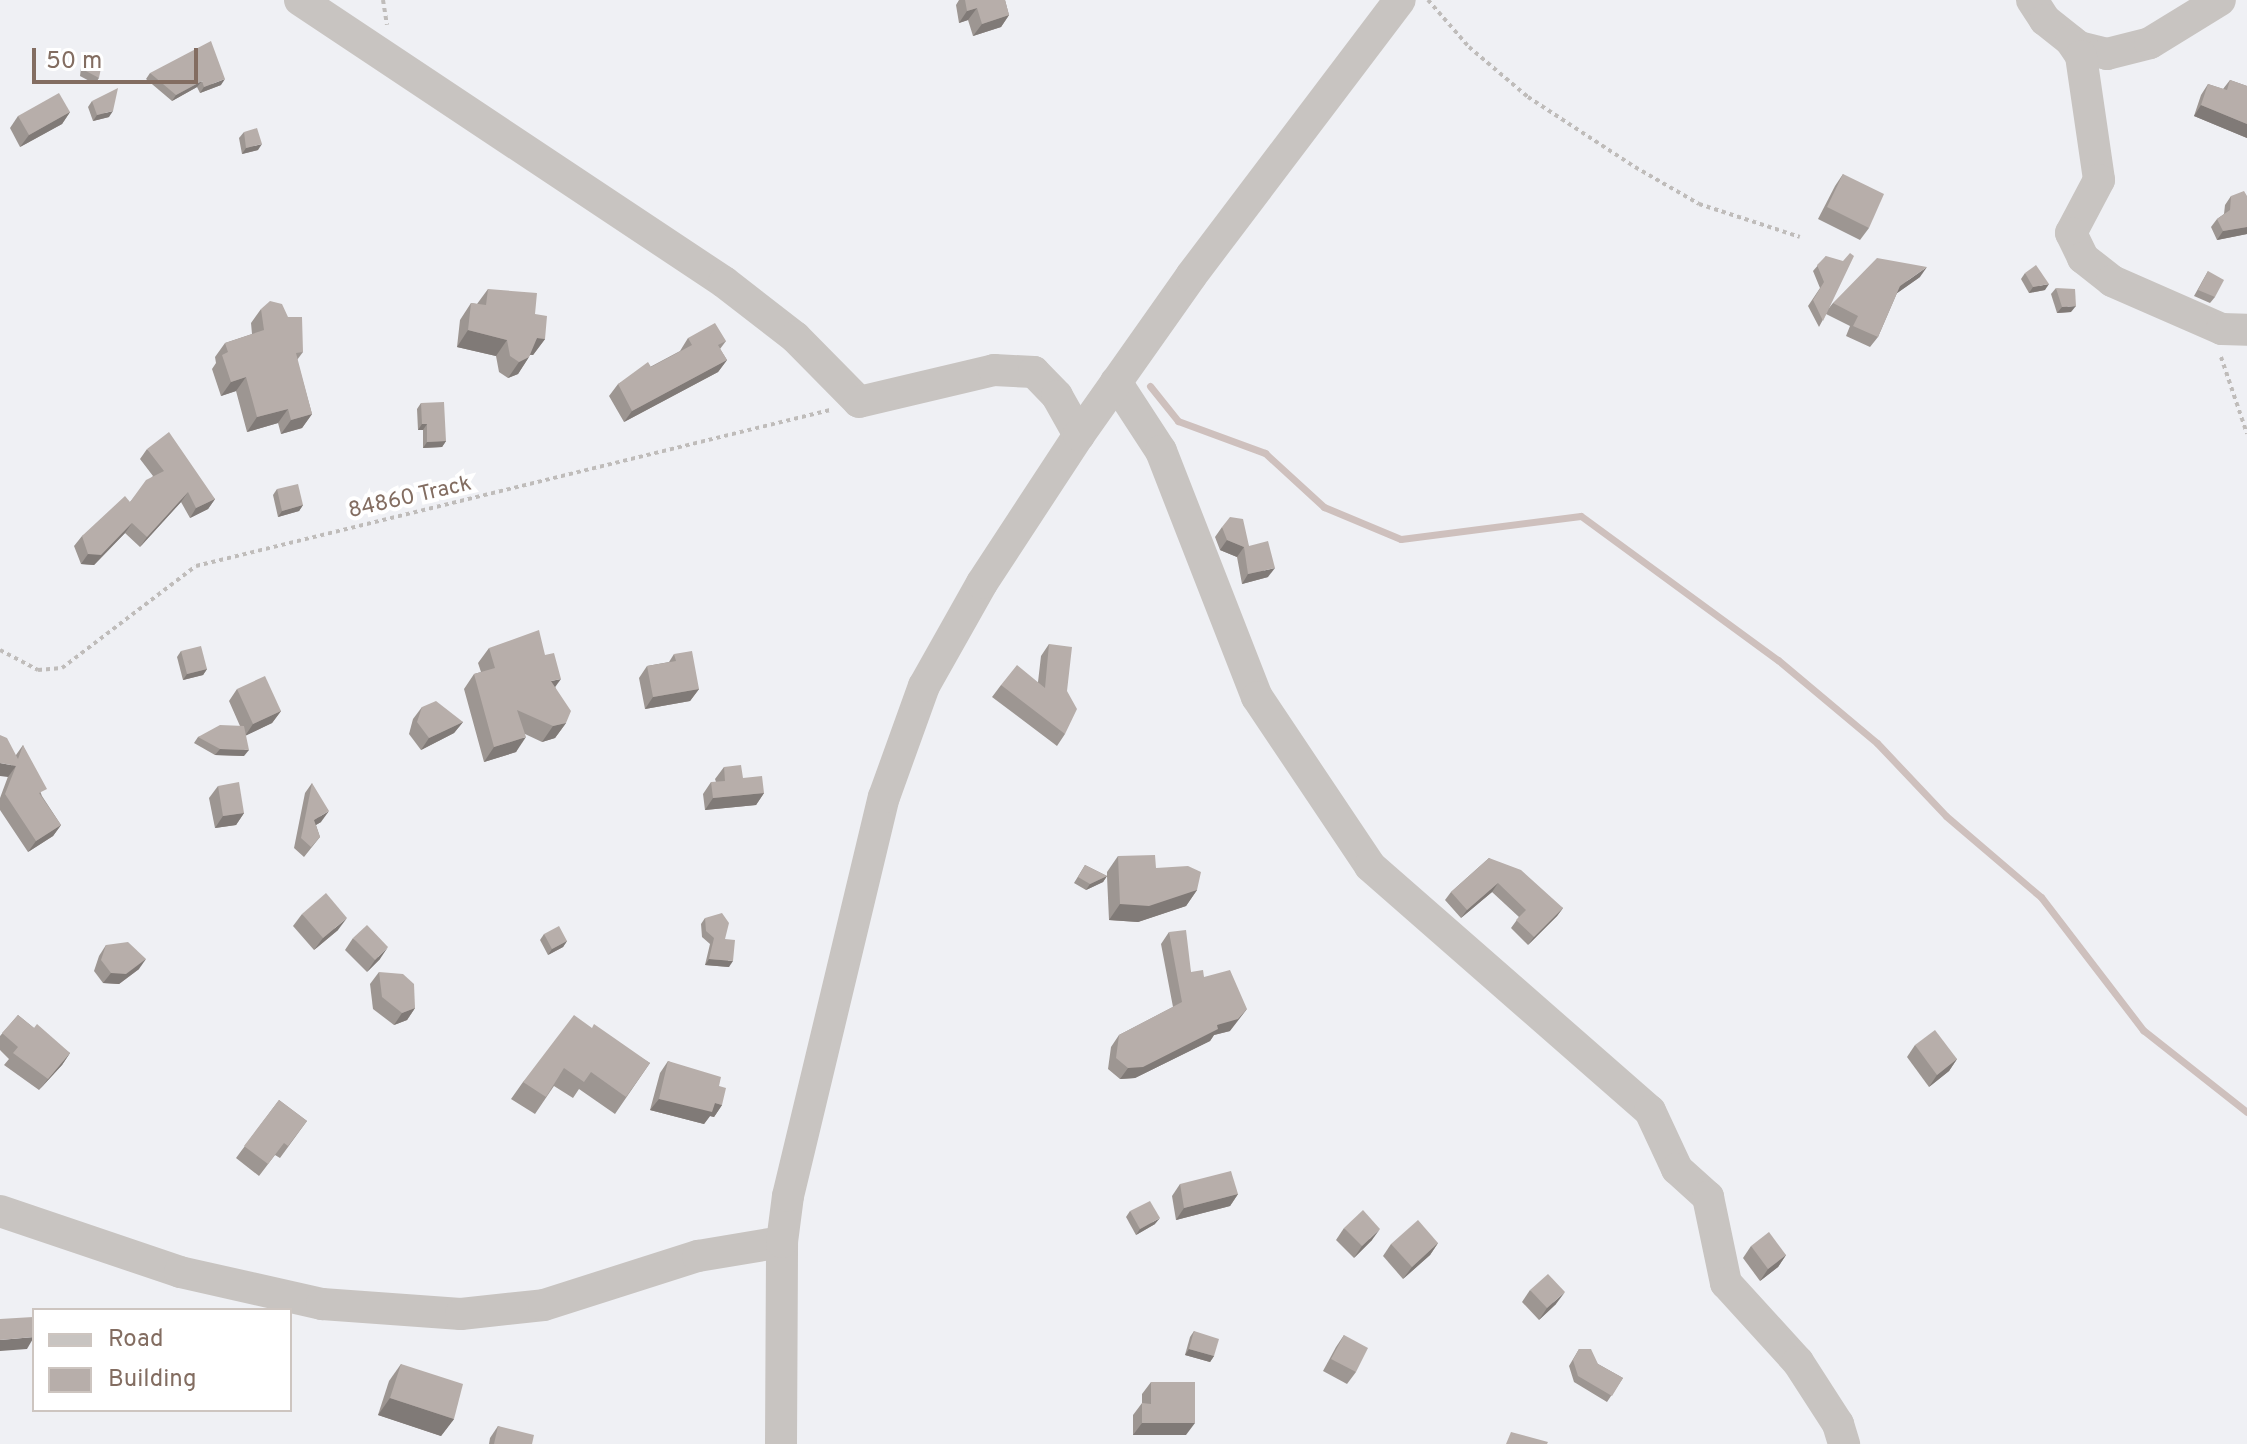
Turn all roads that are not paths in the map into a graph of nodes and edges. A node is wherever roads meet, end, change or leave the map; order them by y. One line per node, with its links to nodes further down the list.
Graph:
1 (300, 0): 8 (street)
2 (1400, 0): 7 (street)
3 (2032, 0): 5 (street)
4 (2220, 0): 5 (street)
5 (2071, 41): 6 (street)
6 (2247, 330)
7 (1116, 382): 8 (street); 12 (street)
8 (1079, 435): 10 (street)
9 (0, 1211): 10 (street)
10 (782, 1242): 11 (street)
11 (781, 1444)
12 (1844, 1444)

